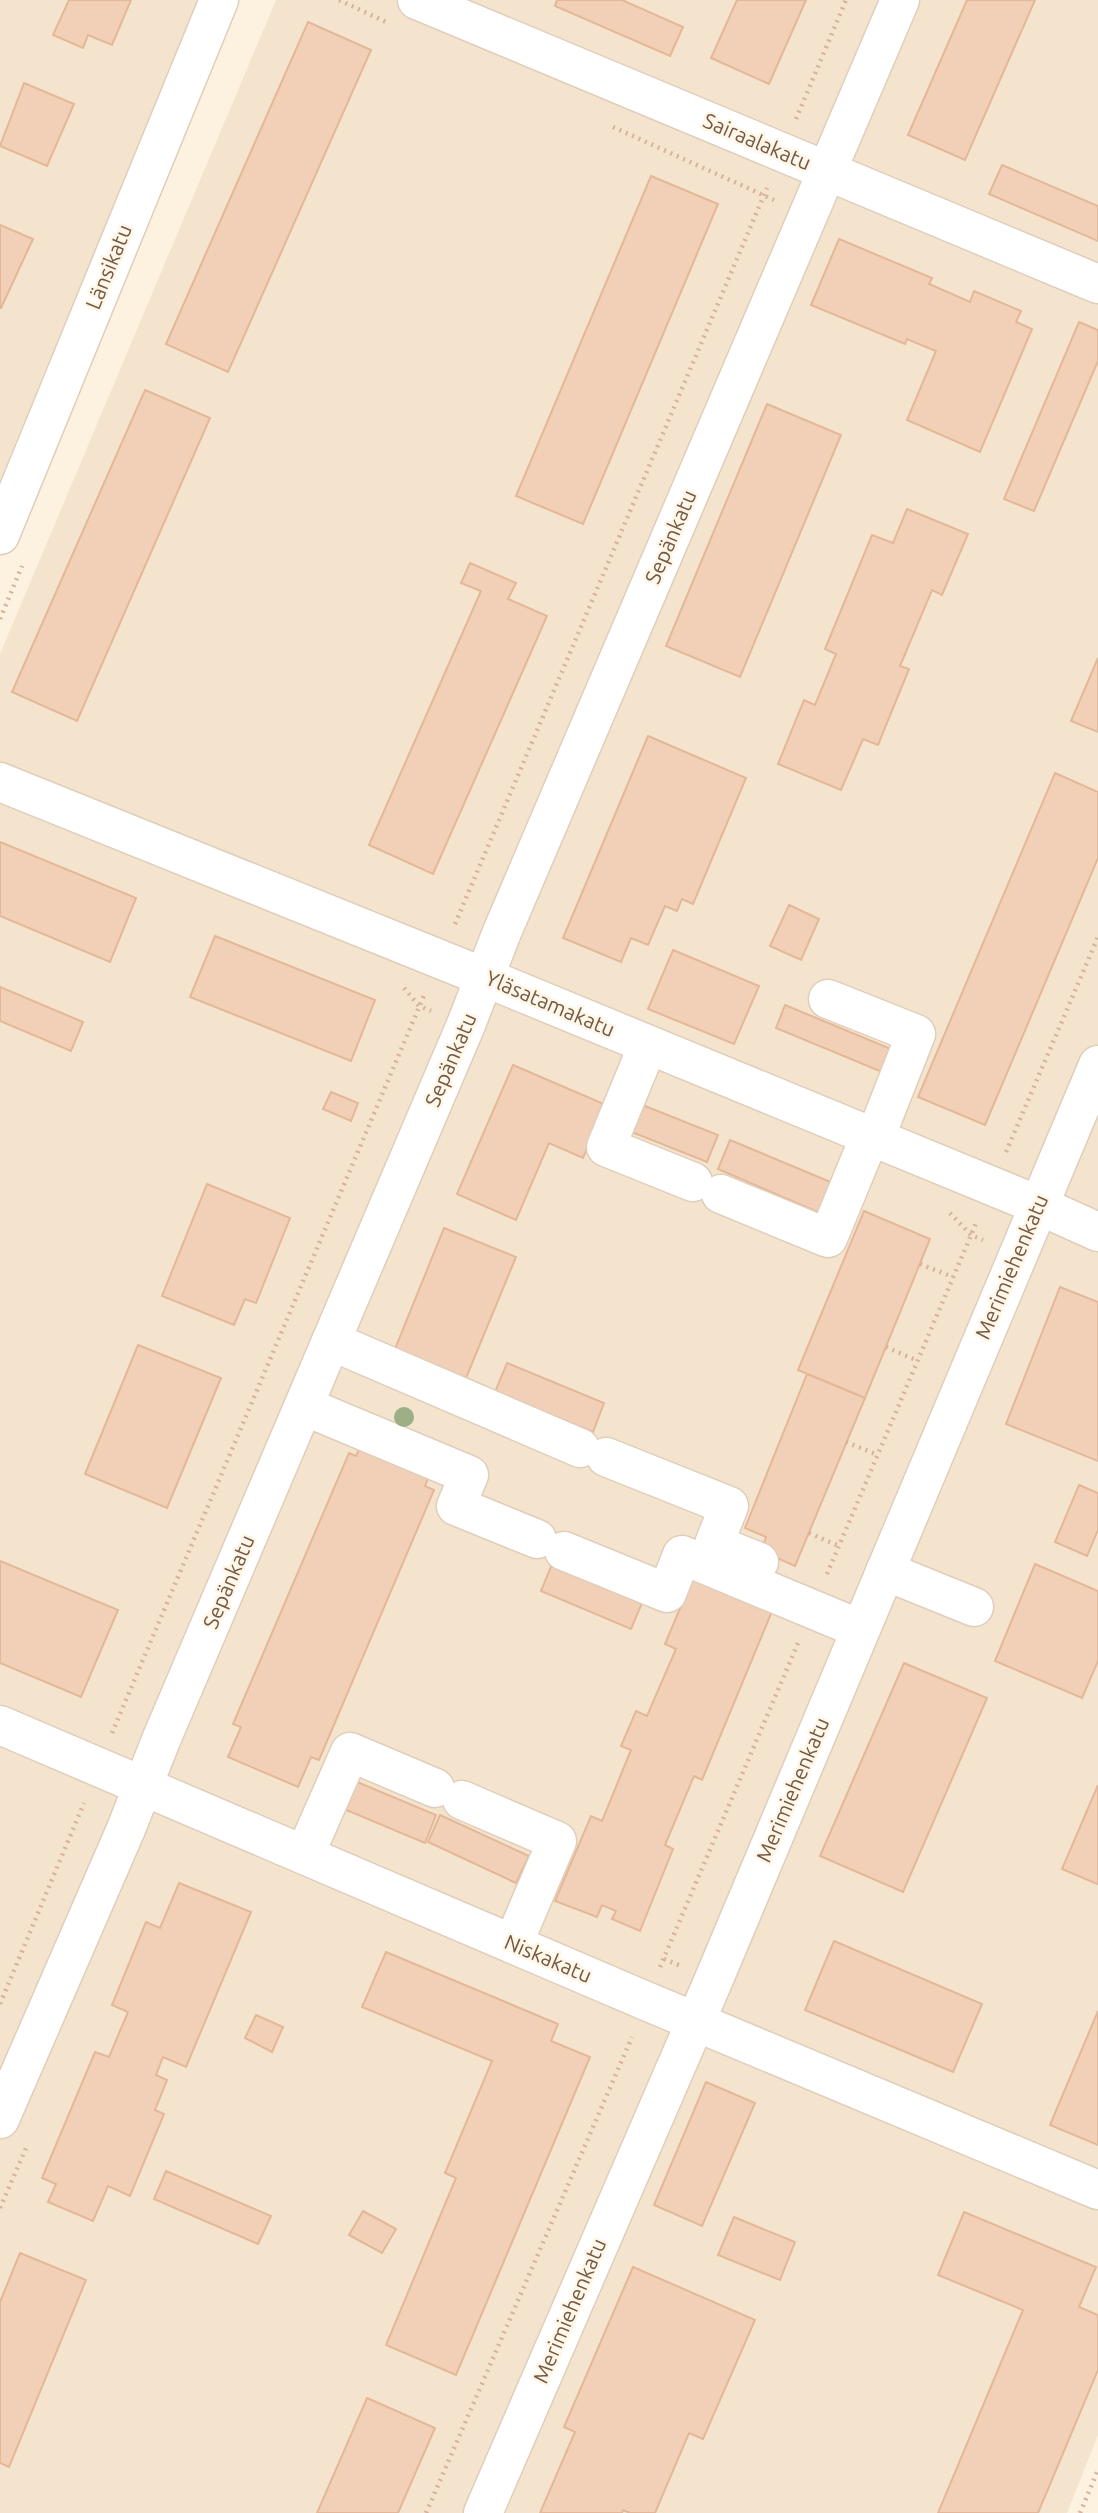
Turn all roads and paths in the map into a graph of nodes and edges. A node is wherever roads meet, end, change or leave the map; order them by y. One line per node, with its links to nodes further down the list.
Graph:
1 (219, 0): 8 (street, Länsikatu)
2 (417, 0): 5 (street, Sairaalakatu)
3 (846, 0): 5 (path)
4 (900, 0): 6 (street, Sepänkatu)
5 (782, 152): 6 (street, Sairaalakatu); 11 (path)
6 (827, 172): 7 (street, Sairaalakatu); 12 (street, Sepänkatu)
7 (1098, 284)
8 (0, 535)
9 (0, 782): 11 (street, Yläsatamakatu)
10 (1098, 937): 17 (path)
11 (439, 959): 12 (street, Yläsatamakatu); 35 (path)
12 (484, 977): 14 (street, Yläsatamakatu); 22 (street, Sepänkatu)
13 (828, 999): 16 (street)
14 (648, 1045): 16 (street, Yläsatamakatu); 16 (street)
15 (1098, 1065): 18 (street, Merimiehenkatu)
16 (872, 1137): 17 (street, Yläsatamakatu)
17 (992, 1186): 18 (street, Yläsatamakatu); 21 (path)
18 (1038, 1205): 19 (street, Yläsatamakatu); 30 (street, Merimiehenkatu)
19 (1098, 1232)
20 (920, 1264): 21 (path)
21 (953, 1278): 24 (path)
22 (331, 1341): 25 (street, Sepänkatu); 31 (street)
23 (886, 1347): 24 (path)
24 (918, 1361): 27 (path)
25 (304, 1406): 31 (street); 36 (street, Sepänkatu)
26 (846, 1442): 27 (path)
27 (878, 1455): 29 (path)
28 (809, 1533): 29 (path)
29 (839, 1546): 31 (path)
30 (885, 1571): 32 (street); 33 (street, Merimiehenkatu)
31 (817, 1598): 33 (street); 39 (path)
32 (974, 1607)
33 (865, 1618): 41 (street, Merimiehenkatu)
34 (0, 1725): 35 (street, Niskakatu)
35 (99, 1767): 36 (street, Niskakatu); 40 (path)
36 (143, 1786): 37 (street, Niskakatu); 42 (street, Sepänkatu)
37 (305, 1854): 38 (street, Niskakatu); 38 (street)
38 (513, 1944): 39 (street, Niskakatu)
39 (646, 2001): 41 (street, Niskakatu); 45 (path)
40 (0, 2004)
41 (695, 2021): 43 (street, Niskakatu); 46 (street, Merimiehenkatu)
42 (0, 2119)
43 (1098, 2190)
44 (1098, 2470): 47 (path)
45 (426, 2513)
46 (483, 2513)
47 (1080, 2513)

